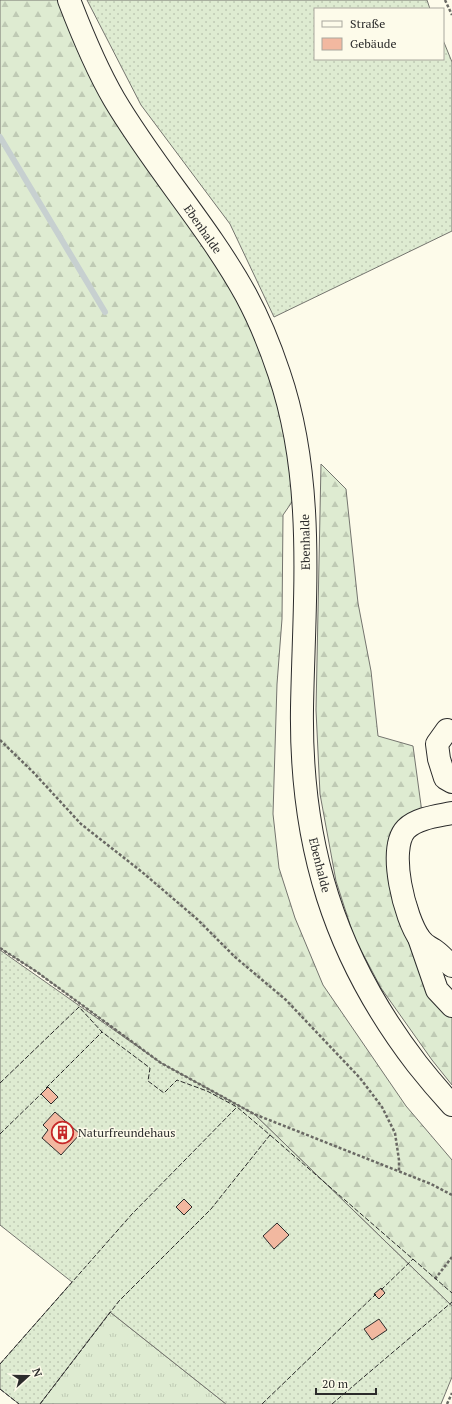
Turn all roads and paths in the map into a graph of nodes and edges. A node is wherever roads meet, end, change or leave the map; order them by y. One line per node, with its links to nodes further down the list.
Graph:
1 (69, 0): 12 (street, Ebenhalde)
2 (445, 0): 3 (path)
3 (452, 15)
4 (447, 730): 6 (street)
5 (0, 740): 13 (path)
6 (452, 782)
7 (452, 813): 8 (street)
8 (435, 943): 10 (street); 11 (street)
9 (0, 948): 13 (path)
10 (452, 966)
11 (452, 1006)
12 (452, 1106)
13 (399, 1172): 14 (path)
14 (452, 1195)
15 (452, 1257): 16 (path)
16 (435, 1278)
17 (452, 1393): 18 (path)
18 (447, 1404)

